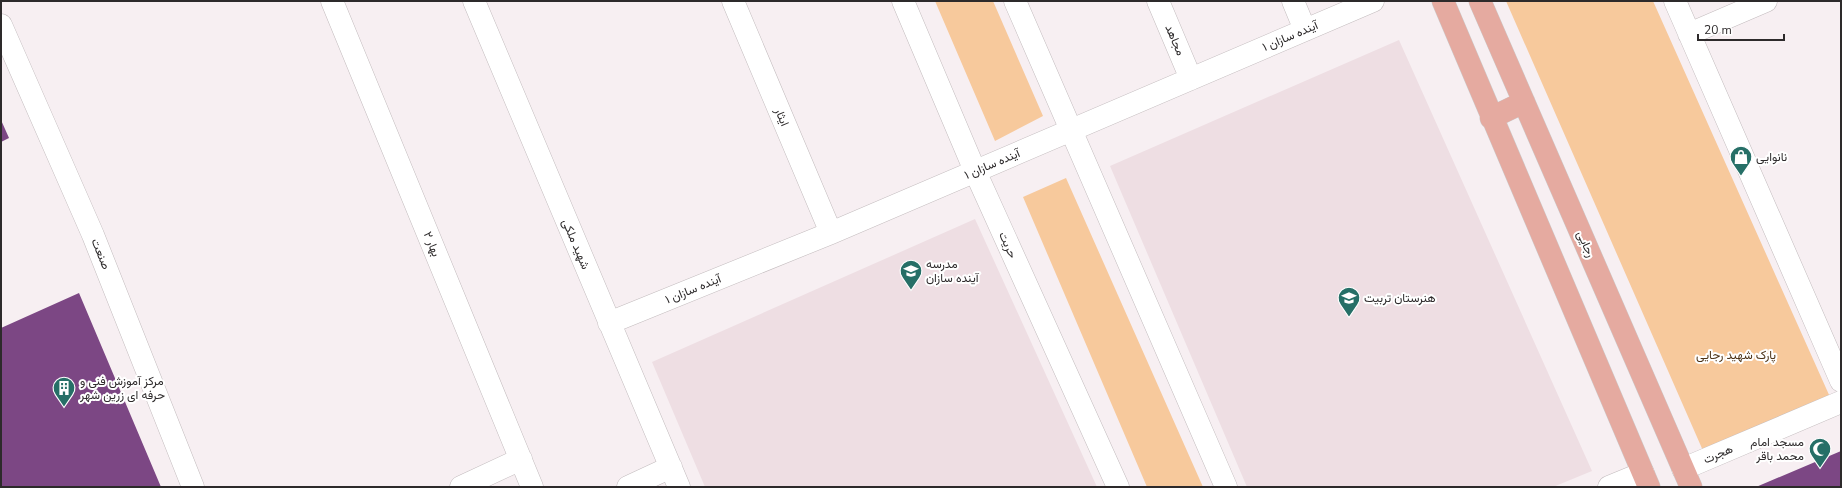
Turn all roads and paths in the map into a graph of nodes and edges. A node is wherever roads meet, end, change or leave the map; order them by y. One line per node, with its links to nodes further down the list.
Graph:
1 (332, 1): 25 (street, بهار ۲)
2 (474, 1): 22 (street, شهید ملکی)
3 (733, 1): 21 (street, ایثار)
4 (903, 1): 20 (street, حریت)
5 (1015, 1): 19 (street)
6 (1158, 1): 16 (street, مجاهد)
7 (1293, 1): 14 (street)
8 (1373, 1): 14 (street, آینده سازان ۱)
9 (1443, 1): 18 (main road)
10 (1480, 1): 17 (main road, رجایی)
11 (1675, 1): 15 (street)
12 (1766, 1): 15 (street)
13 (1, 25): 29 (street, صنعت)
14 (1305, 30): 16 (street, آینده سازان ۱)
15 (1689, 34): 23 (street)
16 (1191, 79): 19 (street, آینده سازان ۱)
17 (1524, 102): 18 (main road); 27 (main road, رجایی)
18 (1491, 118): 28 (main road)
19 (1071, 130): 20 (street, آینده سازان ۱); 35 (street)
20 (975, 171): 21 (street, آینده سازان ۱); 34 (street, حریت)
21 (831, 233): 22 (street, آینده سازان ۱)
22 (609, 323): 26 (street, شهید ملکی)
23 (1841, 381)
24 (1841, 402): 27 (street, هجرت)
25 (521, 459): 30 (street); 31 (street, بهار ۲)
26 (671, 467): 32 (street); 33 (street, شهید ملکی)
27 (1687, 478)
28 (1646, 480): 36 (street)
29 (193, 487)
30 (461, 487)
31 (532, 487)
32 (628, 487)
33 (679, 487)
34 (1118, 487)
35 (1226, 487)
36 (1609, 487)

